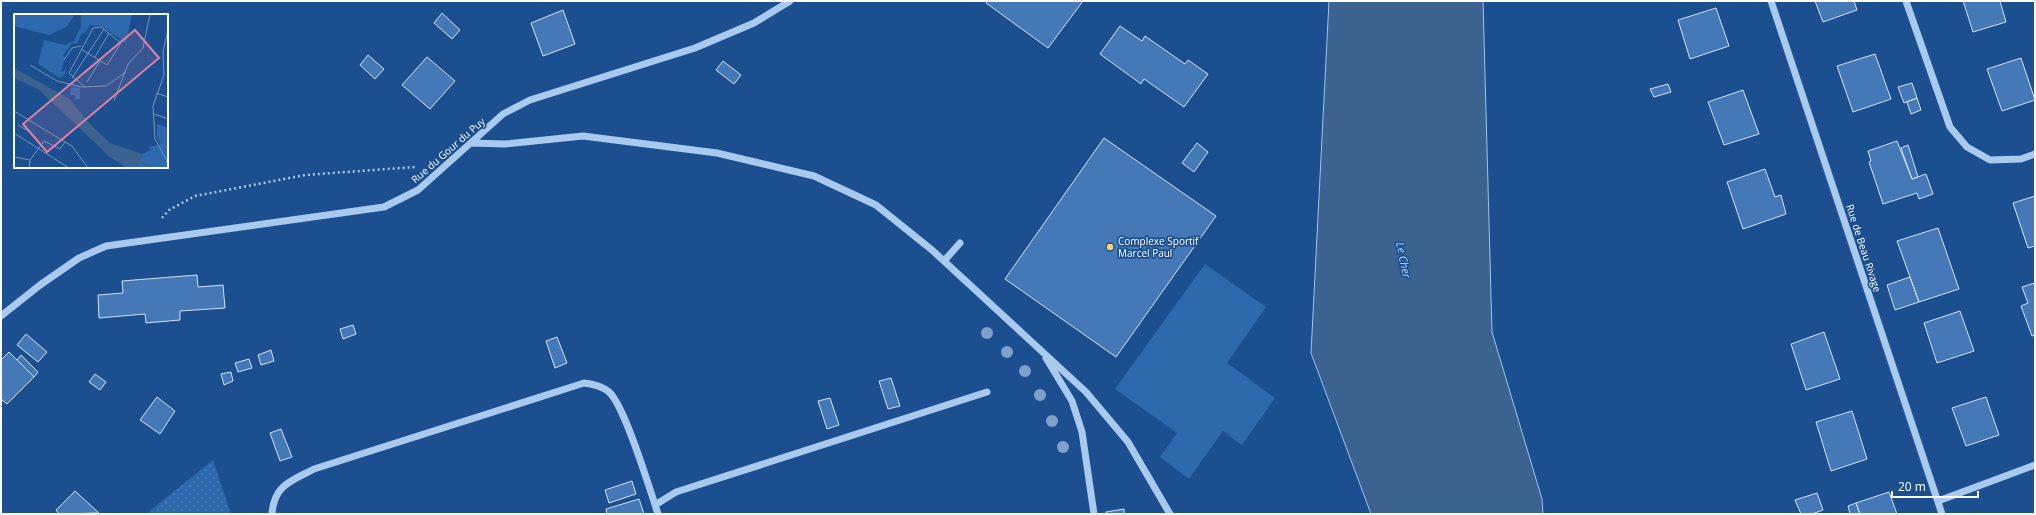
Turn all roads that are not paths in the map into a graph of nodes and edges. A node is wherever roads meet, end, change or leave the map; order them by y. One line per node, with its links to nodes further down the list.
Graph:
1 (790, 1): 4 (street, Rue du Gour du Puy)
2 (1771, 1): 12 (street, Rue de Beau Rivage)
3 (1906, 1): 5 (street)
4 (472, 144): 7 (street); 8 (street, Rue du Gour du Puy)
5 (2035, 154)
6 (960, 243): 7 (street)
7 (944, 261): 9 (street)
8 (1, 316)
9 (1042, 351): 14 (street); 17 (street)
10 (987, 392): 13 (street)
11 (2035, 465): 12 (street)
12 (1938, 501): 18 (street, Rue de Beau Rivage)
13 (655, 505): 15 (street); 16 (street)
14 (1169, 513)
15 (272, 514)
16 (658, 514)
17 (1094, 514)
18 (1942, 514)

